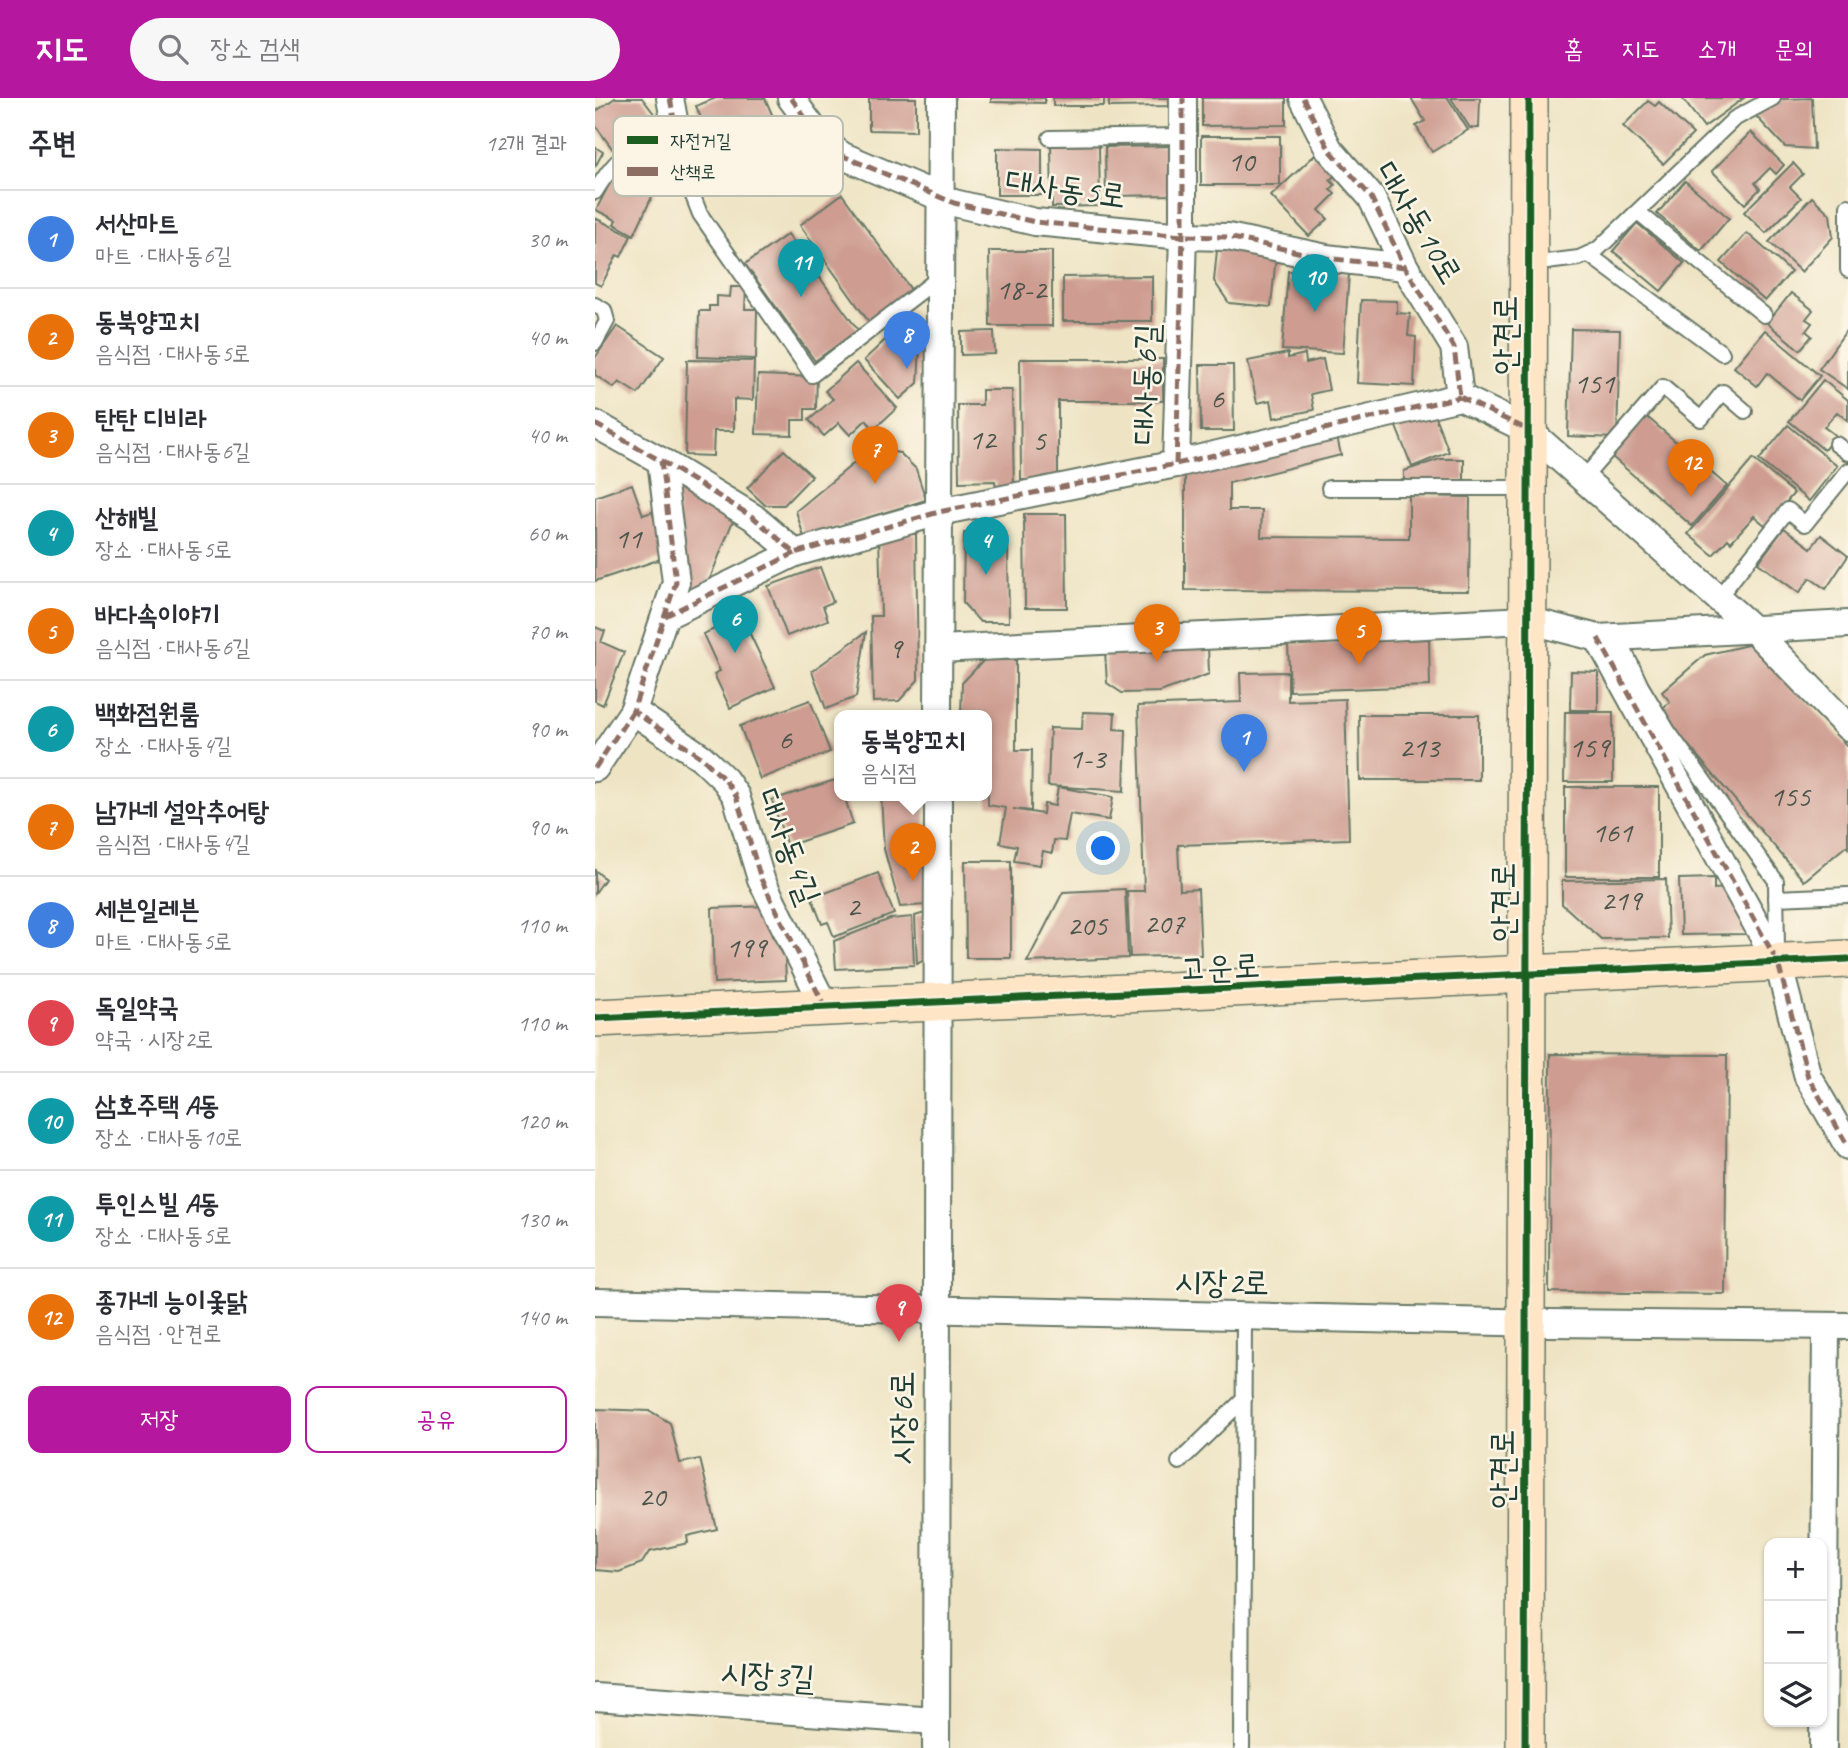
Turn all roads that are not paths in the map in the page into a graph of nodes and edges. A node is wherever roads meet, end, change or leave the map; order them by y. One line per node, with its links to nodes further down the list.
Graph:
1 (670, 98): 8 (street)
2 (791, 98): 9 (street, 대사동5로)
3 (941, 98): 16 (street)
4 (1182, 98): 10 (street, 대사동6길)
5 (1303, 98): 22 (street, 대사동10로)
6 (1529, 98): 21 (street, 안견로)
7 (1773, 98): 18 (lane)
8 (673, 116)
9 (803, 116)
10 (1182, 136): 11 (lane); 19 (street, 대사동6길)
11 (1049, 138)
12 (843, 156): 16 (street, 대사동5로)
13 (613, 165): 14 (lane)
14 (595, 192)
15 (693, 196): 24 (lane)
16 (941, 197): 19 (street, 대사동5로); 24 (street)
17 (1848, 206): 23 (lane)
18 (1638, 212): 20 (lane); 26 (lane)
19 (1183, 236): 22 (street, 대사동5로); 34 (street, 대사동6길)
20 (1588, 254): 21 (lane); 28 (lane)
21 (1529, 264): 32 (street, 안견로)
22 (1405, 267): 29 (street, 대사동10로)
23 (1848, 270)
24 (940, 277): 39 (street)
25 (595, 305): 27 (lane)
26 (1764, 315)
27 (595, 343)
28 (1722, 353)
29 (1460, 397): 32 (street); 34 (street, 대사동6길)
30 (1745, 411): 36 (lane)
31 (595, 424): 33 (street)
32 (1528, 430): 36 (street); 38 (street, 안견로)
33 (661, 461): 40 (street); 42 (street)
34 (1176, 464): 39 (street)
35 (1848, 471): 41 (lane)
36 (1583, 479): 41 (street)
37 (1329, 488): 38 (lane)
38 (1528, 488): 43 (street, 안견로)
39 (939, 512): 40 (street); 47 (street)
40 (795, 553): 42 (street)
41 (1718, 598): 45 (street)
42 (665, 616): 49 (street)
43 (1527, 620): 46 (street); 47 (street); 57 (street, 안견로)
44 (1848, 624): 45 (street)
45 (1753, 629): 46 (street); 50 (street)
46 (1608, 638): 54 (lane); 56 (street)
47 (939, 649): 48 (street)
48 (938, 710)
49 (633, 711): 51 (street); 59 (street, 대사동4길)
50 (1848, 727)
51 (595, 768)
52 (938, 801): 58 (street)
53 (1848, 895): 54 (lane)
54 (1776, 898): 56 (lane)
55 (1848, 959): 56 (street, 고운로)
56 (1778, 962): 57 (street, 고운로); 61 (street)
57 (1526, 976): 58 (street, 고운로); 65 (street, 안견로)
58 (937, 1004): 59 (street, 고운로); 63 (street, 시장6로)
59 (826, 1009): 60 (street, 고운로)
60 (595, 1018)
61 (1848, 1146)
62 (595, 1302): 63 (street, 시장2로)
63 (936, 1310): 64 (street, 시장2로); 70 (street, 시장6로)
64 (1244, 1316): 65 (street, 시장2로); 67 (lane)
65 (1525, 1322): 66 (street, 시장2로); 73 (street, 안견로)
66 (1837, 1326): 74 (street)
67 (1244, 1399): 68 (lane); 72 (lane)
68 (1179, 1462)
69 (595, 1698): 70 (street, 시장3길)
70 (936, 1721): 71 (street, 시장6로)
71 (936, 1748)
72 (1242, 1748)
73 (1525, 1748)
74 (1823, 1748)

